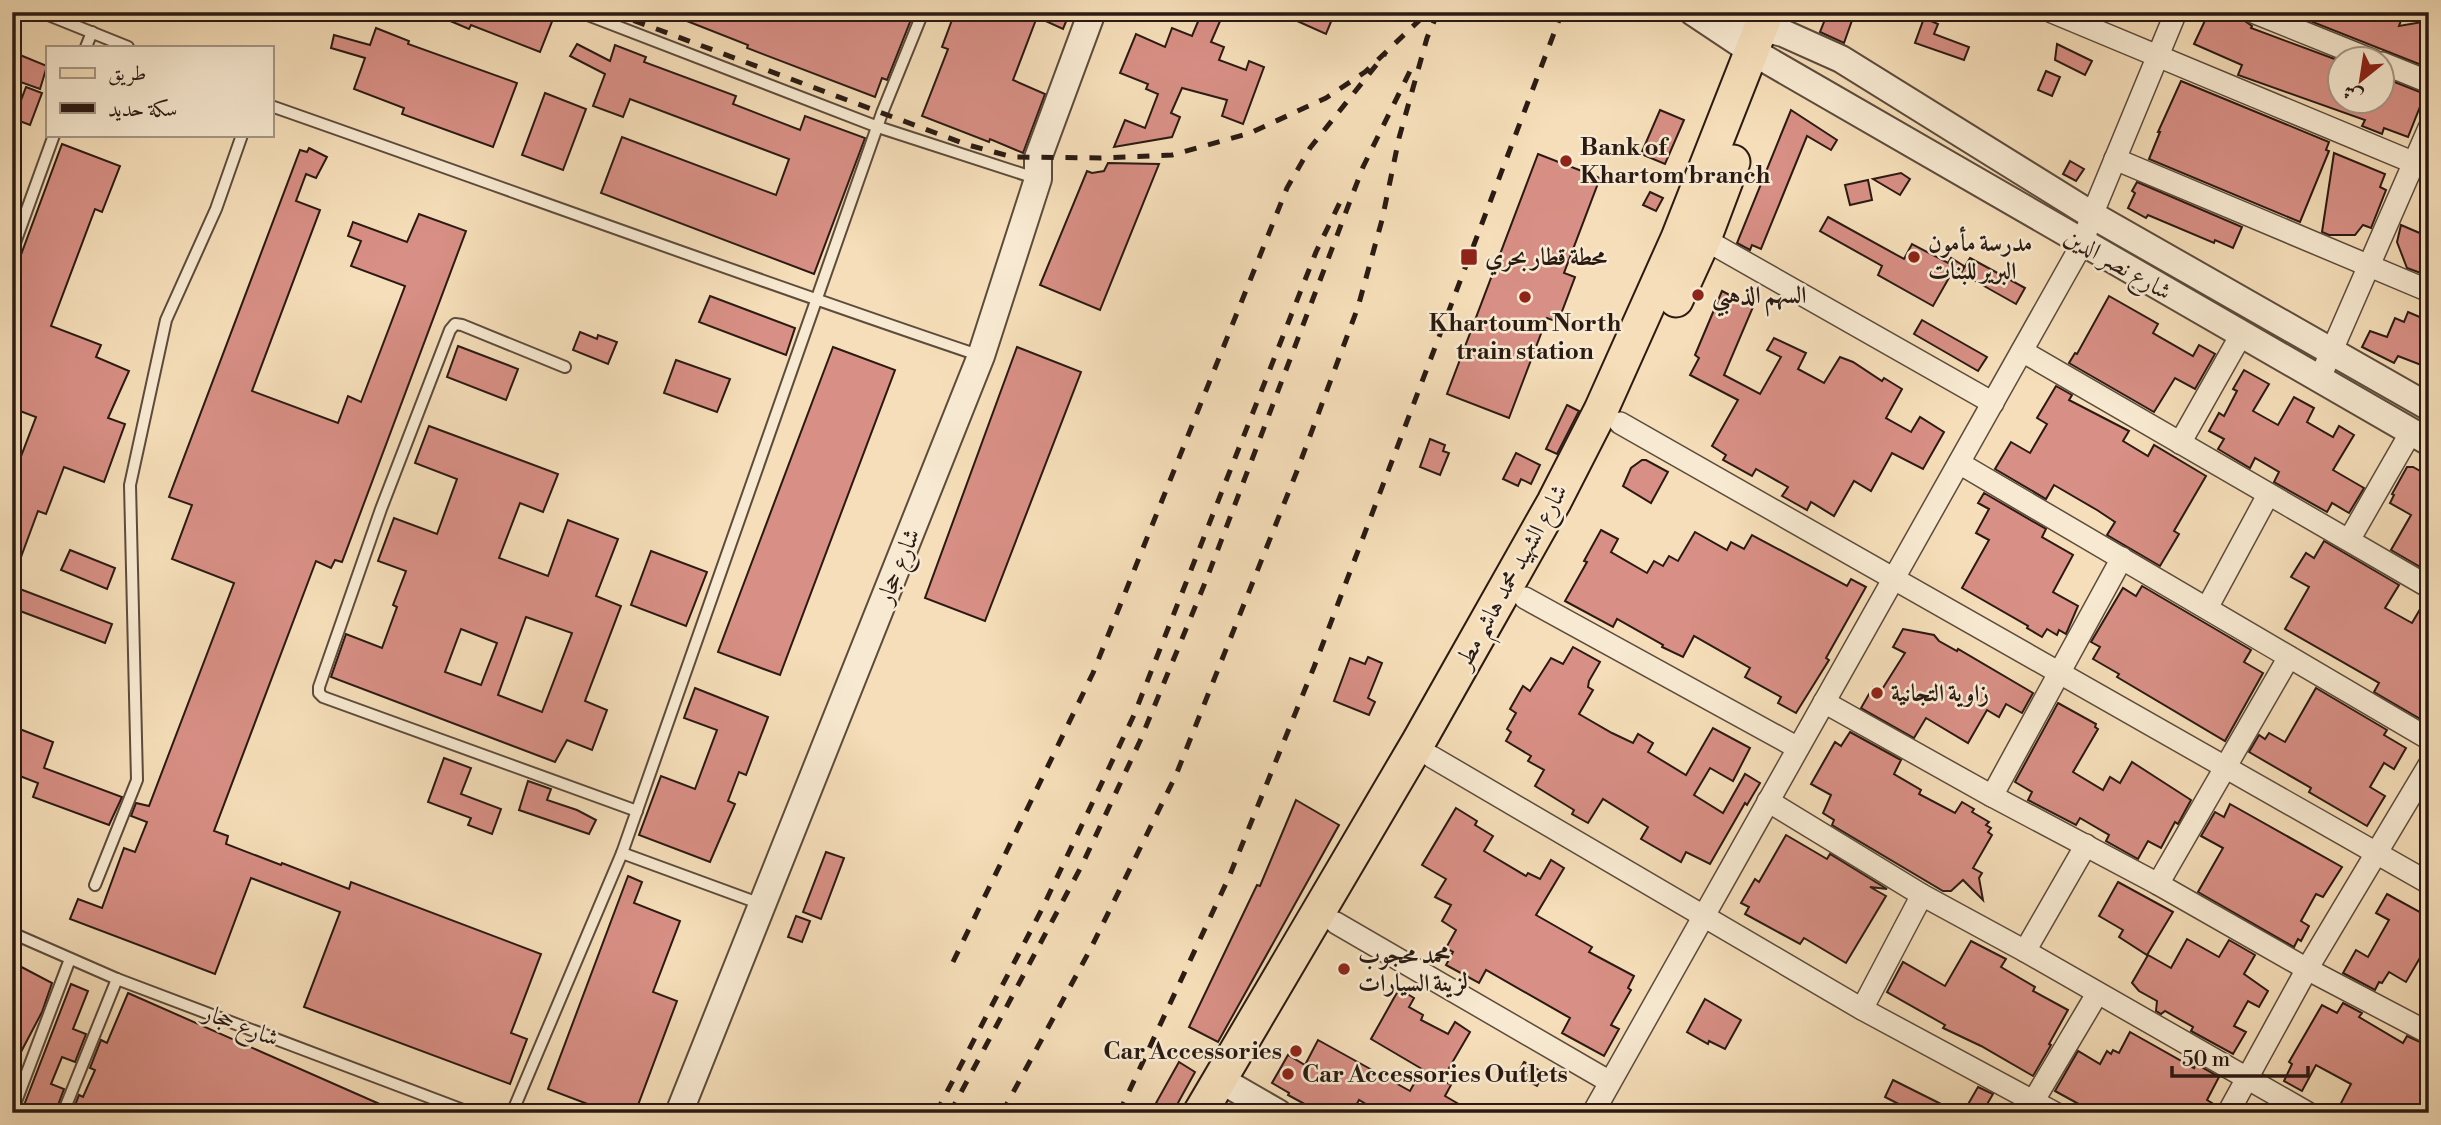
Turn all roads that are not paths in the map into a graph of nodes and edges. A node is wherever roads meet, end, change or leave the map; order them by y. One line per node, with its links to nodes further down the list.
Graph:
1 (41, 12): 10 (lane)
2 (580, 12): 18 (lane)
3 (923, 12): 18 (lane)
4 (1092, 12): 24 (street, شارع حجار)
5 (1693, 12): 9 (street)
6 (2052, 12): 14 (street)
7 (2176, 12): 14 (street)
8 (2253, 12): 13 (street)
9 (1766, 31): 25 (street, شارع نصر الدين); 26 (main road, شارع الشهيد محمد هاشم مطر); 27 (street, شارع نصر الدين); 82 (main road, شارع الشهيد محمد هاشم مطر)
10 (92, 32): 11 (lane); 12 (lane)
11 (86, 46)
12 (126, 46)
13 (2337, 46)
14 (2157, 58): 22 (street); 23 (street)
15 (2396, 69): 16 (street)
16 (2429, 82)
17 (273, 107): 31 (lane)
18 (878, 127): 24 (lane); 31 (lane)
19 (2429, 128): 23 (street)
20 (54, 136): 28 (lane)
21 (242, 136): 67 (lane)
22 (2115, 159): 25 (street); 29 (street)
23 (2421, 166): 29 (street)
24 (1038, 179): 35 (street, شارع حجار)
25 (2092, 215): 27 (street); 34 (street, شارع نصر الدين)
26 (1704, 239): 38 (street); 40 (main road, شارع الشهيد محمد هاشم مطر)
27 (2082, 244): 32 (street, شارع نصر الدين); 33 (street)
28 (12, 251)
29 (2370, 266): 30 (street); 34 (street)
30 (2429, 291)
31 (817, 301): 35 (lane); 61 (lane)
32 (2241, 335): 37 (street, شارع نصر الدين); 42 (street)
33 (2022, 351): 38 (street); 42 (street)
34 (2331, 352): 37 (street); 39 (street, شارع نصر الدين)
35 (981, 356): 69 (street, شارع حجار)
36 (565, 367): 61 (lane)
37 (2319, 380): 41 (street, شارع نصر الدين)
38 (1993, 403): 43 (street)
39 (2429, 407)
40 (1620, 422): 47 (street); 49 (main road, شارع الشهيد محمد هاشم مطر)
41 (2420, 437): 45 (street)
42 (2180, 443): 44 (street)
43 (1959, 463): 46 (street); 47 (street)
44 (2268, 495): 45 (street); 50 (street)
45 (2349, 540): 48 (street)
46 (2122, 558): 50 (street); 52 (street)
47 (1894, 578): 52 (street); 53 (street)
48 (2429, 587)
49 (1525, 598): 55 (street); 56 (main road, شارع الشهيد محمد هاشم مطر)
50 (2207, 608): 51 (street)
51 (2290, 657): 54 (street); 58 (street)
52 (2058, 673): 58 (street); 59 (street)
53 (1824, 702): 55 (street); 59 (street)
54 (2429, 738)
55 (1798, 748): 60 (street)
56 (1432, 757): 70 (street); 71 (main road, شارع الشهيد محمد هاشم مطر)
57 (2429, 765): 64 (street)
58 (2225, 768): 64 (street); 66 (street)
59 (1992, 796): 62 (street)
60 (1768, 802): 68 (street); 70 (street)
61 (637, 811): 63 (lane)
62 (2086, 845): 66 (street); 73 (street)
63 (622, 853): 69 (lane); 87 (lane)
64 (2376, 854): 65 (street); 75 (street)
65 (2429, 883)
66 (2158, 884): 75 (street)
67 (95, 885)
68 (1922, 895): 73 (street); 78 (street)
69 (763, 905): 88 (street, شارع حجار)
70 (1703, 916): 78 (street); 81 (street)
71 (1336, 922): 81 (street); 82 (main road, شارع الشهيد محمد هاشم مطر)
72 (12, 933): 74 (lane, شارع حجار)
73 (2025, 951): 77 (street)
74 (70, 959): 76 (lane, شارع حجار); 84 (lane)
75 (2307, 969): 79 (street); 80 (street)
76 (117, 979): 85 (lane); 86 (lane, شارع حجار)
77 (2097, 994): 80 (street); 83 (street)
78 (1862, 1009): 83 (street)
79 (2429, 1033)
80 (2246, 1079): 93 (street); 94 (street)
81 (1610, 1082): 91 (street)
82 (1228, 1094): 89 (main road, شارع الشهيد محمد هاشم مطر); 90 (street)
83 (2034, 1101): 92 (street)
84 (12, 1112)
85 (63, 1113)
86 (471, 1113)
87 (512, 1113)
88 (679, 1113)
89 (1200, 1113)
90 (1278, 1113)
91 (1593, 1113)
92 (2055, 1113)
93 (2228, 1113)
94 (2308, 1113)

